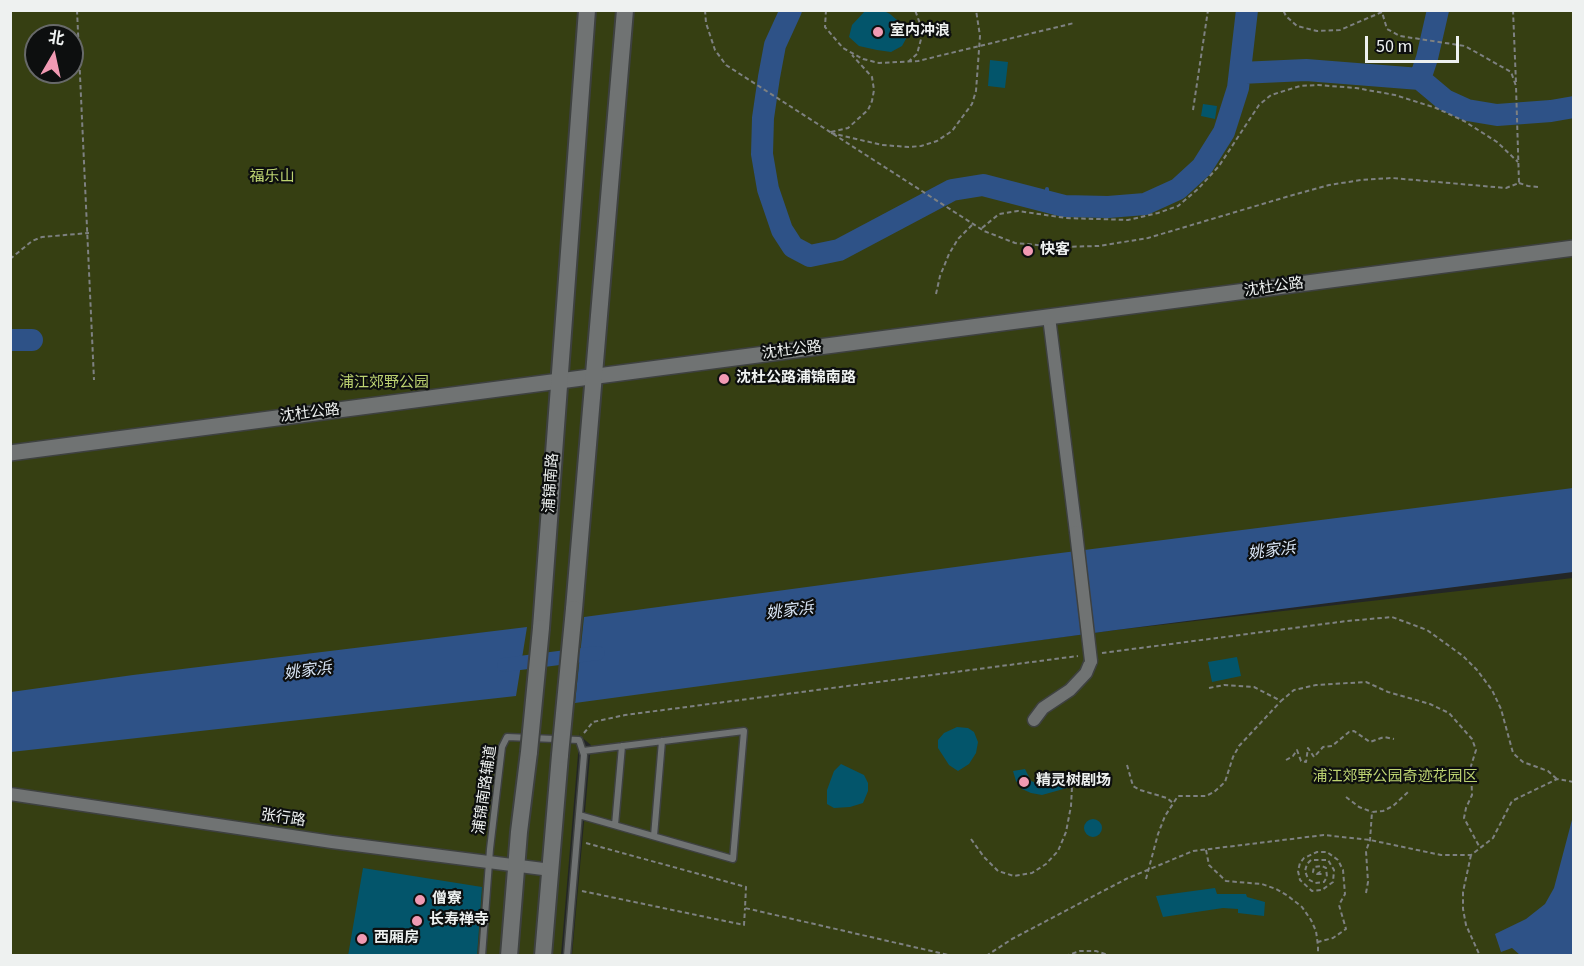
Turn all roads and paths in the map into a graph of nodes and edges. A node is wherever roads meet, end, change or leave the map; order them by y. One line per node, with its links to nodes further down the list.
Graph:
1 (77, 10): 24 (path)
2 (587, 10): 31 (main road, 浦锦南路)
3 (625, 10): 29 (main road)
4 (705, 10): 18 (path)
5 (826, 10): 14 (path)
6 (915, 10): 15 (path)
7 (976, 10): 13 (path)
8 (1208, 10): 17 (path)
9 (1283, 10): 11 (path)
10 (1513, 10): 16 (path)
11 (1383, 11): 16 (path)
12 (1074, 23): 13 (path)
13 (980, 46): 15 (path); 18 (path)
14 (851, 54): 15 (path); 18 (path)
15 (908, 62)
16 (1516, 86): 19 (path)
17 (1193, 110)
18 (828, 132): 22 (path)
19 (1518, 162): 20 (path); 23 (path)
20 (1518, 183): 21 (path); 23 (path)
21 (1539, 187)
22 (973, 224): 23 (path); 27 (path)
23 (981, 229)
24 (89, 233): 26 (path); 30 (path)
25 (1574, 248): 28 (street, 沈杜公路)
26 (10, 259)
27 (936, 294)
28 (1049, 317): 29 (street, 沈杜公路); 35 (street, bridge)
29 (593, 377): 31 (street, 沈杜公路); 60 (main road, bridge)
30 (94, 380)
31 (559, 381): 32 (street, 沈杜公路); 59 (main road, 浦锦南路, bridge)
32 (10, 453)
33 (1209, 688): 34 (path)
34 (1281, 701): 47 (path); 55 (path)
35 (1034, 720)
36 (1394, 739): 40 (path)
37 (662, 741): 38 (lane); 51 (lane); 51 (lane)
38 (622, 746): 39 (lane); 50 (lane)
39 (583, 750): 49 (lane); 58 (lane, 浦锦南路辅道)
40 (1286, 760)
41 (1127, 765): 47 (path)
42 (1069, 774): 52 (path)
43 (1573, 782): 55 (path)
44 (1408, 792): 48 (path)
45 (10, 794): 58 (street, 张行路)
46 (1346, 797): 48 (path)
47 (1173, 804): 61 (path)
48 (1372, 813): 53 (path)
49 (579, 815): 50 (lane); 64 (lane)
50 (615, 825): 51 (lane)
51 (654, 836)
52 (971, 839)
53 (1370, 840): 56 (path); 57 (path); 65 (path)
54 (583, 843): 66 (path)
55 (1480, 848): 57 (path)
56 (1206, 850): 61 (path); 67 (path)
57 (1471, 855): 77 (path)
58 (490, 861): 59 (street, 张行路); 68 (lane, 浦锦南路辅道)
59 (517, 864): 60 (street, 张行路); 69 (main road, 浦锦南路)
60 (551, 870): 70 (main road)
61 (1148, 870): 63 (path); 73 (path)
62 (1317, 874): 67 (path)
63 (1146, 879)
64 (573, 889): 66 (path); 71 (lane)
65 (1366, 893)
66 (745, 908): 72 (path)
67 (1318, 942): 76 (path)
68 (482, 956)
69 (509, 956)
70 (543, 956)
71 (567, 956)
72 (953, 956)
73 (986, 956)
74 (1065, 956): 75 (path)
75 (1111, 956)
76 (1318, 956)
77 (1480, 956)

